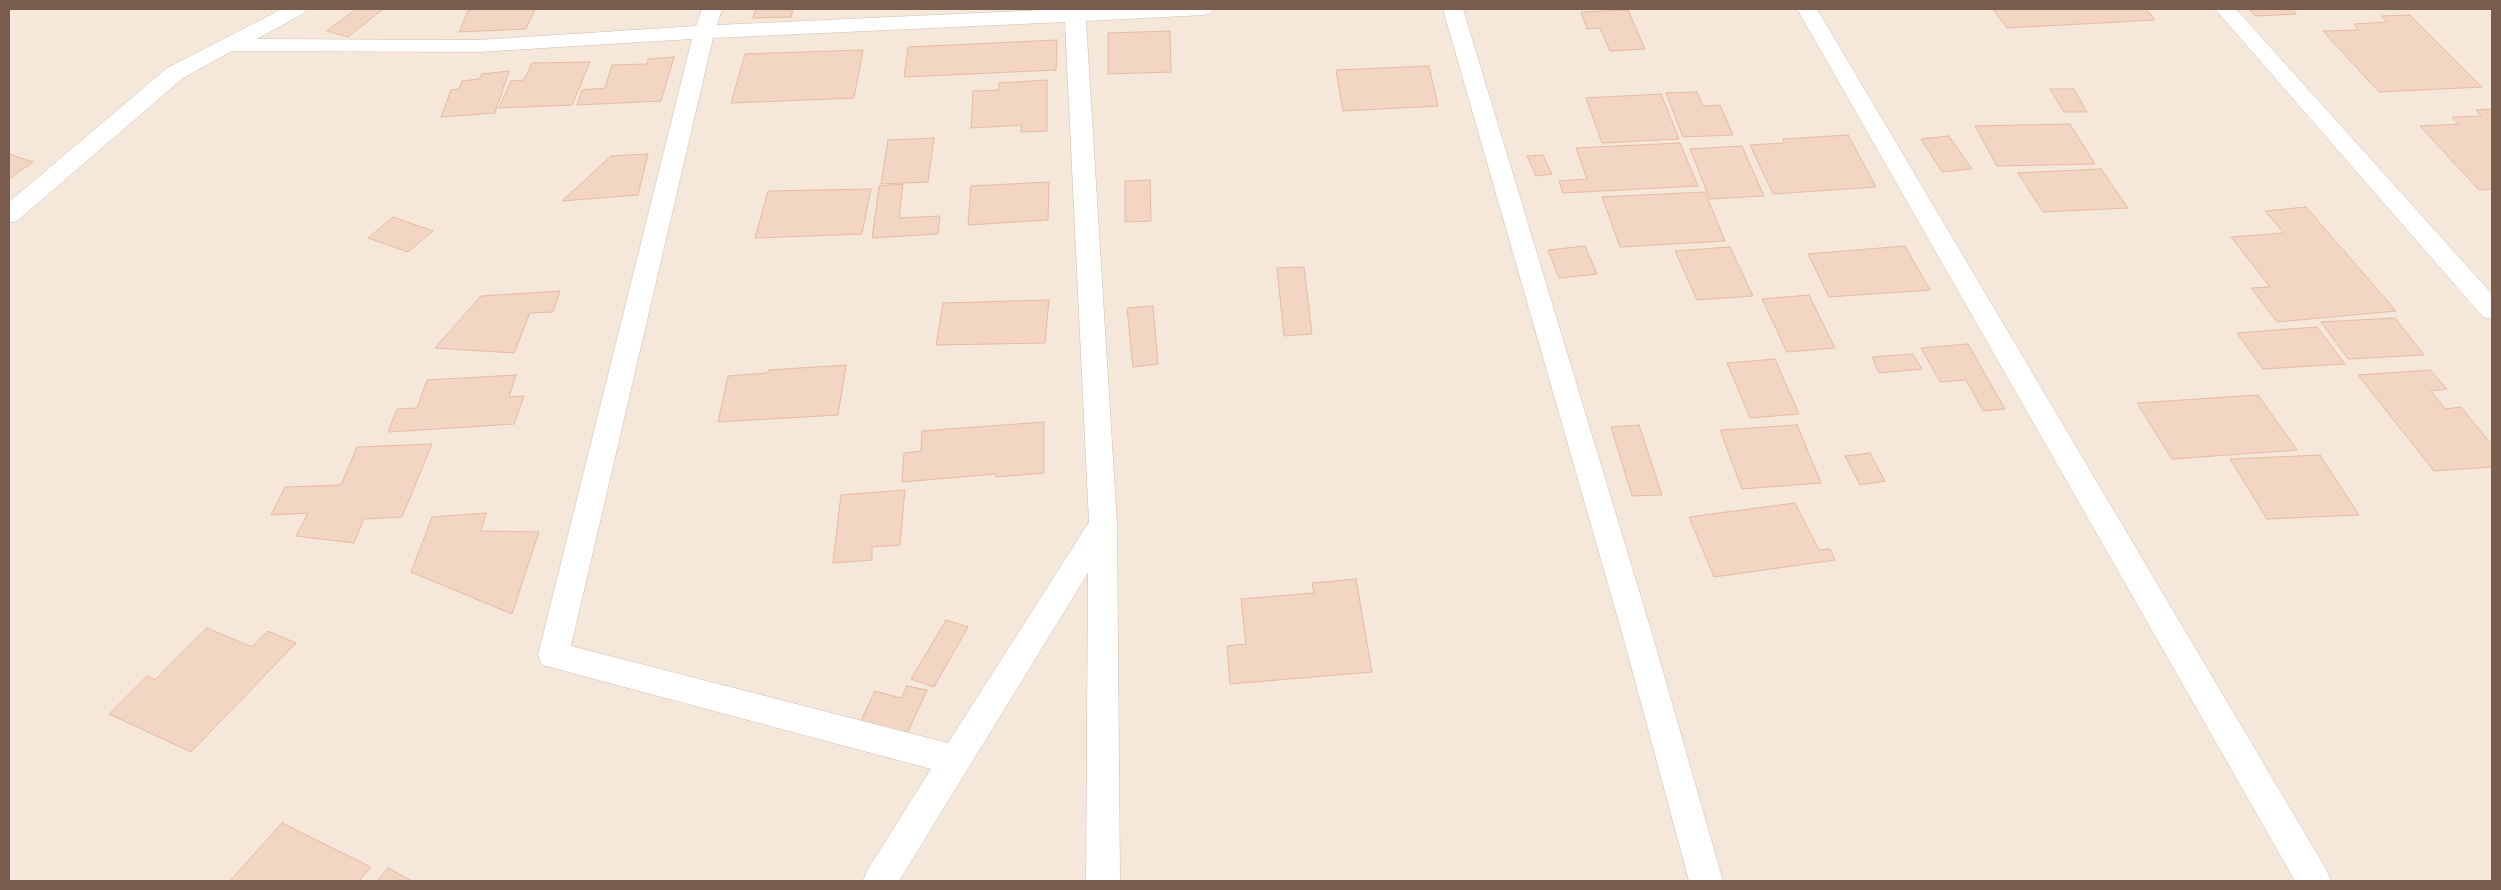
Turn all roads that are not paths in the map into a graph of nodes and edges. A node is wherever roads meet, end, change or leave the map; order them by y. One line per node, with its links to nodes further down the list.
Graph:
1 (297, 9): 8 (street)
2 (1204, 9): 6 (street)
3 (1453, 9): 15 (street)
4 (1807, 9): 16 (street)
5 (2225, 9): 10 (street)
6 (1075, 12): 7 (street); 11 (street)
7 (708, 20): 8 (street); 12 (street)
8 (228, 45): 9 (street)
9 (9, 216)
10 (2492, 310)
11 (1103, 524): 12 (street); 14 (street)
12 (954, 760): 13 (street)
13 (880, 881)
14 (1103, 881)
15 (1706, 881)
16 (2314, 881)

